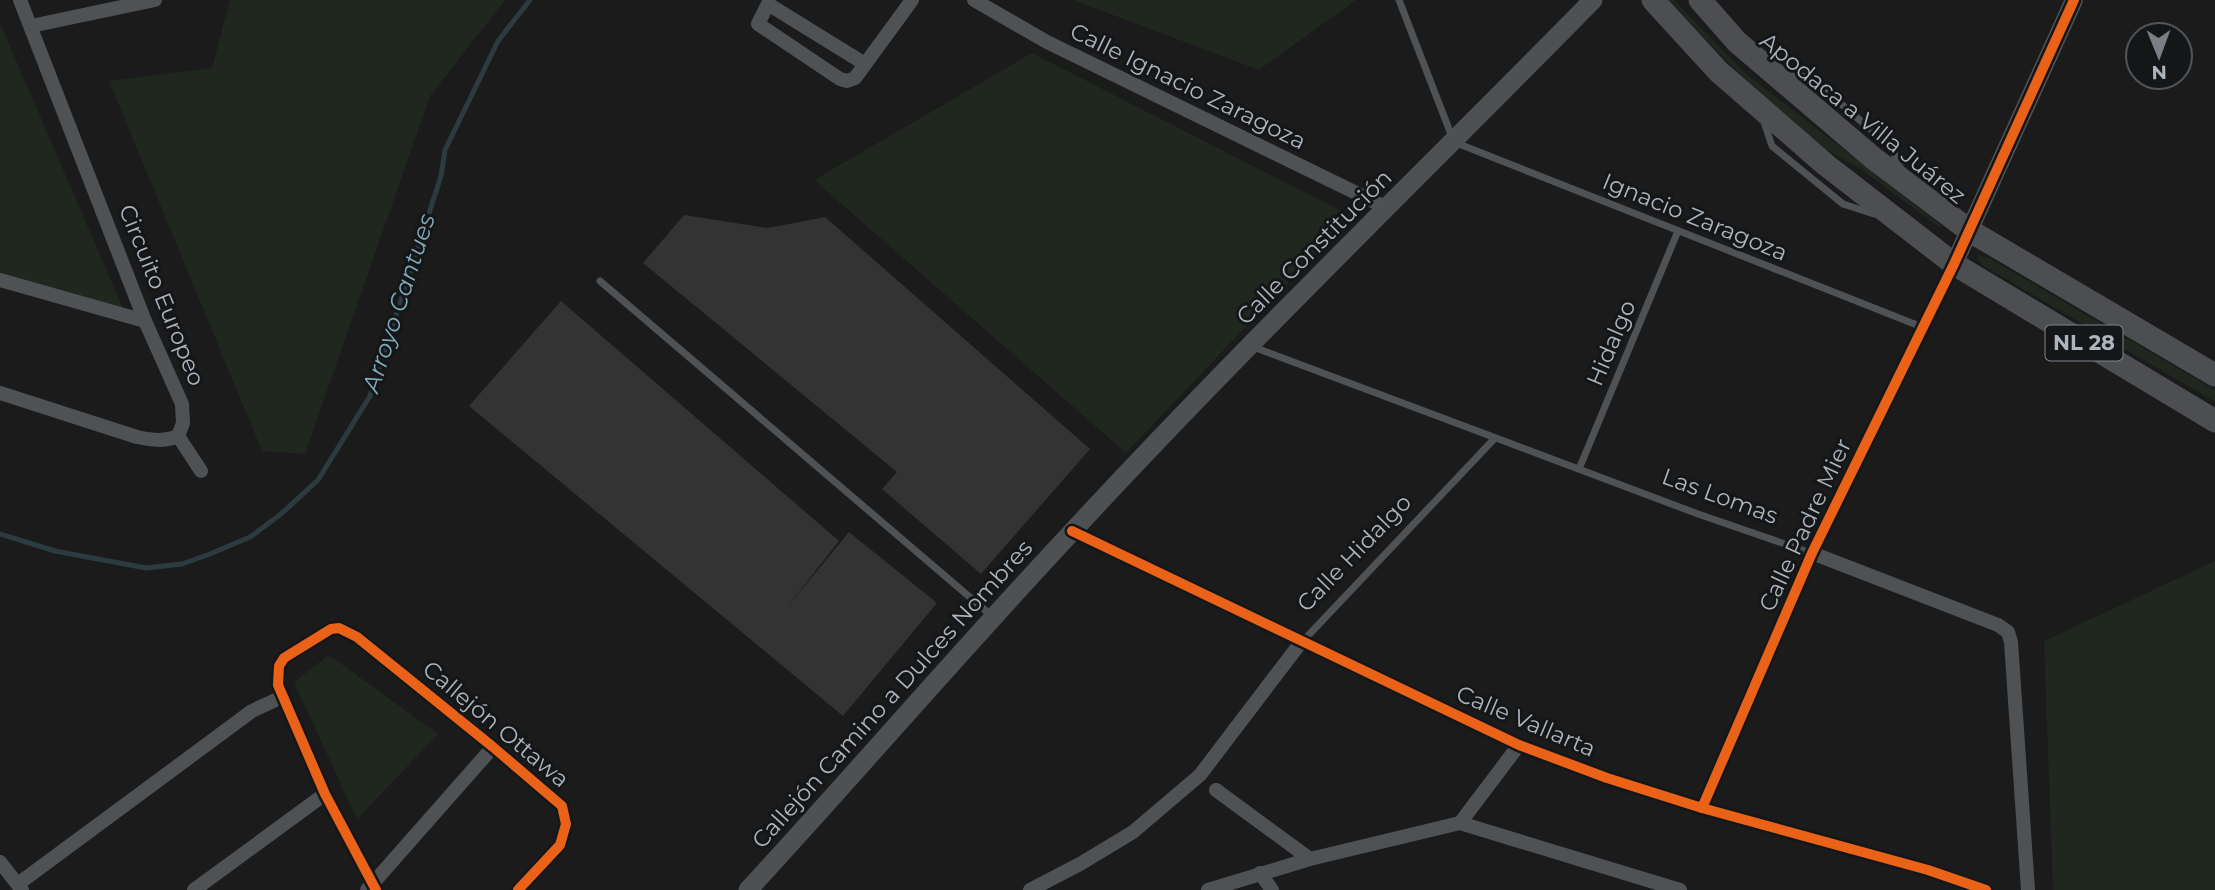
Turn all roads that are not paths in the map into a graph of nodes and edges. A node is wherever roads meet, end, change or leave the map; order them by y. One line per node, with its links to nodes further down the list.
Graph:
1 (20, 0): 10 (street, Circuito Europeo)
2 (155, 0): 10 (street)
3 (912, 0): 11 (street)
4 (974, 0): 13 (street, Calle Ignacio Zaragoza)
5 (1399, 0): 12 (lane)
6 (1593, 0): 12 (main road, Calle Constitución)
7 (1653, 0): 16 (main road, NL 28)
8 (1700, 0): 15 (main road, Apodaca a Villa Juárez / NL 28)
9 (2074, 0): 15 (street)
10 (31, 26): 19 (street, Circuito Europeo)
11 (865, 64): 11 (street)
12 (1454, 142): 13 (main road, Calle Constitución); 14 (lane, Ignacio Zaragoza)
13 (1385, 207): 21 (main road, Calle Constitución)
14 (1678, 231): 20 (lane, Ignacio Zaragoza); 27 (lane, Hidalgo)
15 (1970, 231): 16 (street); 22 (main road, Apodaca a Villa Juárez / NL 28)
16 (1954, 264): 20 (street, Calle Padre Mier); 24 (main road, NL 28)
17 (0, 279): 19 (street)
18 (600, 281): 31 (lane)
19 (145, 321): 25 (street, Circuito Europeo)
20 (1922, 327): 30 (street, Calle Padre Mier)
21 (1251, 346): 26 (lane, Las Lomas); 29 (main road, Calle Constitución)
22 (2215, 374)
23 (0, 393): 25 (street)
24 (2215, 421)
25 (178, 436): 28 (street)
26 (1495, 438): 27 (lane, Las Lomas); 32 (lane, Calle Hidalgo)
27 (1579, 469): 30 (lane, Las Lomas)
28 (201, 471)
29 (1072, 531): 31 (main road, Callejón Camino a Dulces Nombres); 32 (street, Calle Vallarta)
30 (1812, 553): 38 (street, Calle Padre Mier); 53 (street, Las Lomas)
31 (993, 618): 44 (main road, Callejón Camino a Dulces Nombres)
32 (1302, 641): 34 (street, Calle Vallarta); 48 (street, Calle Hidalgo)
33 (282, 697): 35 (street, Callejón Ottawa); 37 (street); 43 (street)
34 (1518, 745): 38 (street, Calle Vallarta); 39 (street)
35 (493, 747): 45 (street); 47 (street, Callejón Ottawa)
36 (1216, 790): 40 (street)
37 (325, 794): 45 (street); 46 (street)
38 (1702, 808): 52 (street, Calle Vallarta)
39 (1460, 823): 40 (street); 51 (street)
40 (1310, 859): 42 (street)
41 (0, 862): 43 (street)
42 (1260, 873): 49 (street); 50 (street)
43 (20, 887)
44 (755, 887)
45 (372, 888)
46 (194, 890)
47 (518, 890)
48 (1030, 890)
49 (1208, 890)
50 (1272, 890)
51 (1676, 890)
52 (1986, 890)
53 (2028, 890)

